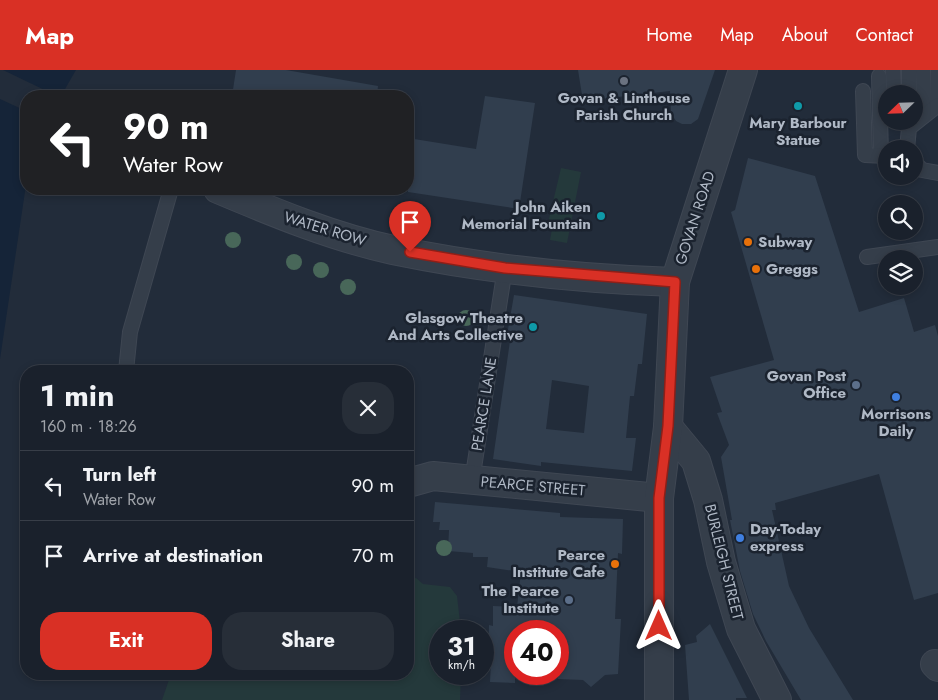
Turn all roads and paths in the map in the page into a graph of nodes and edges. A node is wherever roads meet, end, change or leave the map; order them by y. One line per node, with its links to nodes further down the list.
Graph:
1 (743, 70): 21 (street, GOVAN ROAD)
2 (894, 70): 7 (lane)
3 (909, 70): 8 (lane)
4 (923, 70): 11 (lane)
5 (938, 70): 10 (lane)
6 (879, 76): 12 (lane)
7 (894, 85)
8 (909, 85)
9 (863, 91): 13 (lane)
10 (938, 105): 11 (lane)
11 (924, 114)
12 (883, 140)
13 (878, 156)
14 (923, 170): 15 (lane)
15 (938, 173)
16 (170, 195): 22 (lane)
17 (232, 195): 20 (street, WATER ROW)
18 (938, 247): 19 (lane)
19 (867, 257)
20 (505, 268): 21 (street, WATER ROW); 25 (lane, PEARCE LANE)
21 (675, 282): 23 (street, GOVAN ROAD)
22 (127, 365)
23 (668, 426): 26 (street, GOVAN ROAD); 28 (street, BURLEIGH STREET)
24 (414, 481): 25 (street, PEARCE STREET)
25 (472, 481): 26 (street, PEARCE STREET)
26 (659, 498): 27 (street, GOVAN ROAD)
27 (659, 700)
28 (777, 700)

